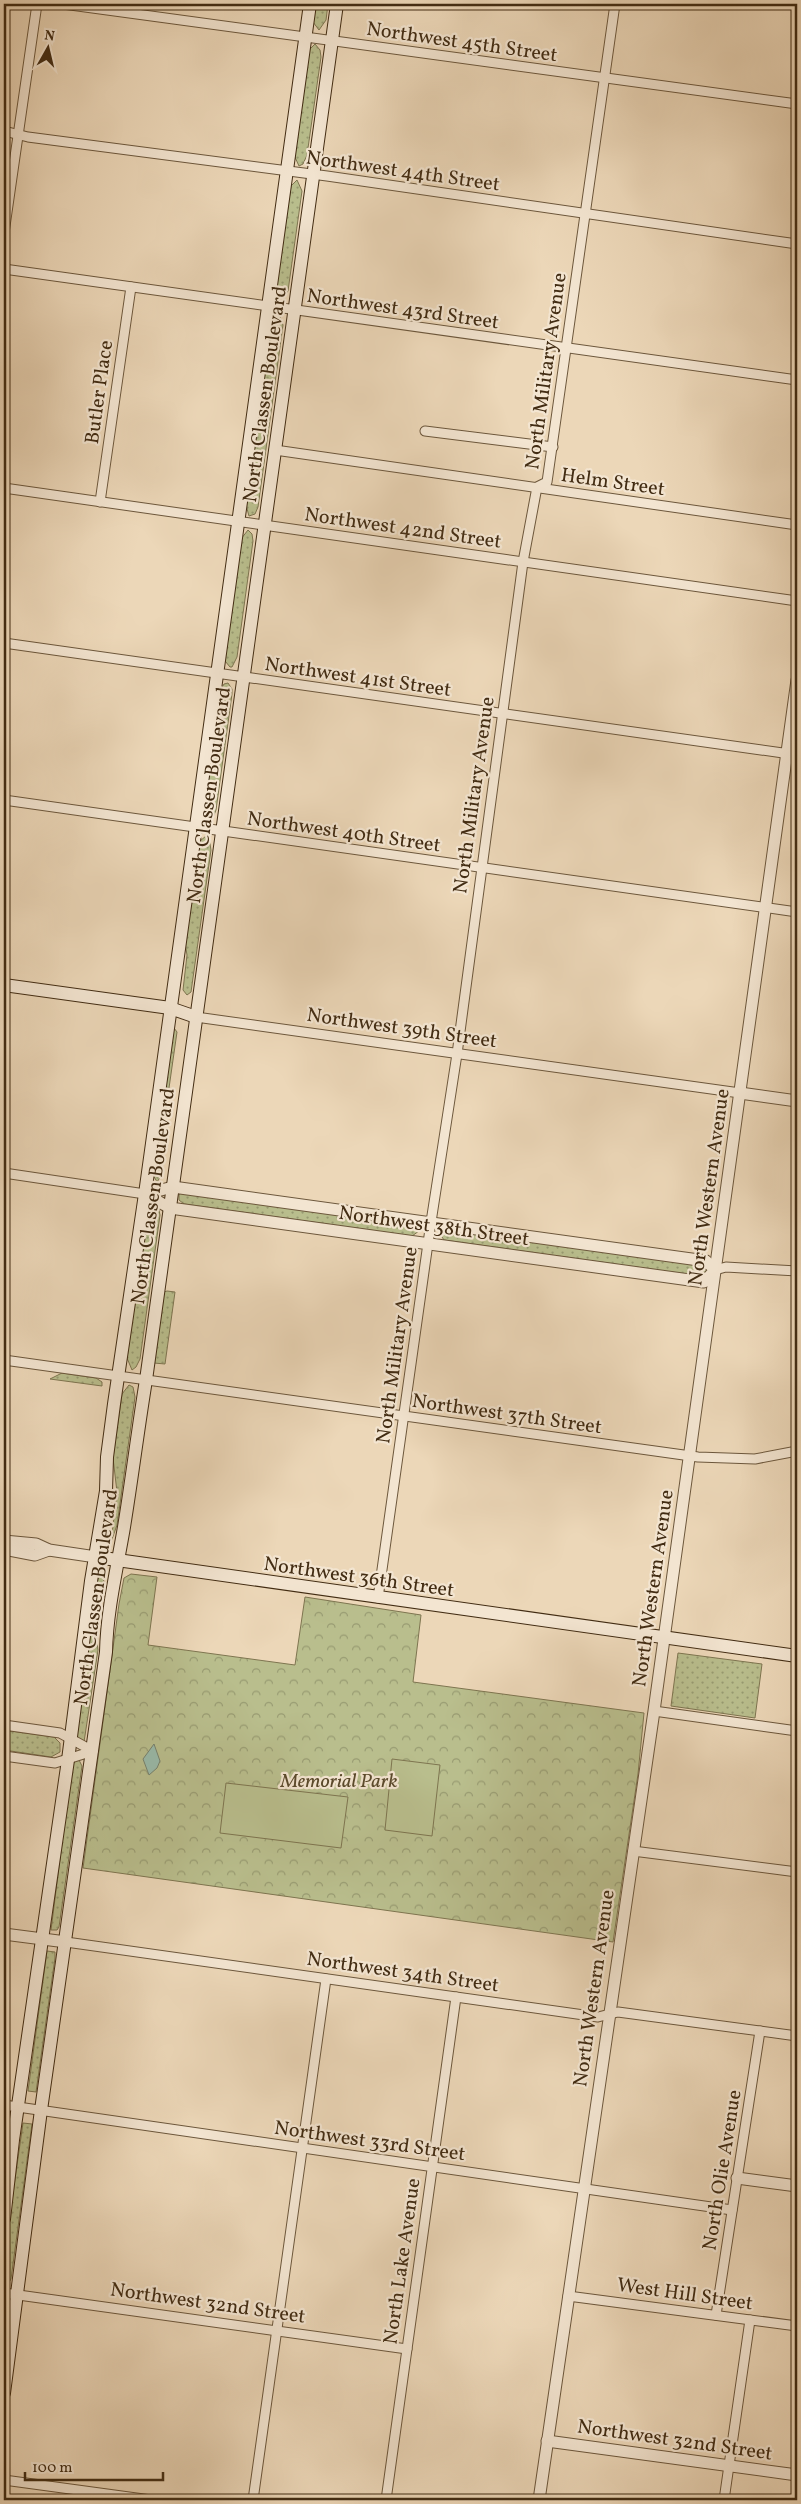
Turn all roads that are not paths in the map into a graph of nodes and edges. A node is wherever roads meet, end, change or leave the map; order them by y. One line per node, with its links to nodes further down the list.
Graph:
1 (37, 4): 11 (street)
2 (63, 4): 6 (street, Northwest 45th Street)
3 (310, 4): 6 (main road, North Classen Boulevard)
4 (336, 4): 7 (main road, North Classen Boulevard)
5 (615, 4): 8 (street, North Military Avenue)
6 (305, 37): 7 (street, Northwest 45th Street); 12 (main road, North Classen Boulevard)
7 (332, 42): 8 (street, Northwest 45th Street); 13 (main road, North Classen Boulevard)
8 (605, 78): 9 (street, Northwest 45th Street); 14 (street, North Military Avenue)
9 (797, 104)
10 (4, 131): 11 (street, Northwest 44th Street)
11 (18, 134): 12 (street, Northwest 44th Street); 15 (street)
12 (287, 171): 13 (street, Northwest 44th Street); 19 (main road, North Classen Boulevard)
13 (313, 174): 14 (street, Northwest 44th Street); 20 (main road, North Classen Boulevard)
14 (585, 214): 16 (street, Northwest 44th Street); 21 (street, North Military Avenue)
15 (4, 233)
16 (797, 244)
17 (4, 270): 18 (street, Northwest 43rd Street)
18 (131, 287): 19 (street, Northwest 43rd Street); 28 (street, Butler Place)
19 (268, 306): 20 (street, Northwest 43rd Street); 29 (main road, North Classen Boulevard)
20 (295, 311): 21 (street, Northwest 43rd Street); 25 (main road, North Classen Boulevard)
21 (565, 348): 22 (street, Northwest 43rd Street); 24 (street, North Military Avenue)
22 (797, 380)
23 (425, 431): 24 (street)
24 (553, 447): 27 (street, North Military Avenue)
25 (275, 450): 27 (street, Helm Street); 31 (main road, North Classen Boulevard)
26 (4, 488): 28 (street, Northwest 42nd Street)
27 (537, 488): 30 (street, Helm Street); 32 (street, North Military Avenue)
28 (100, 502): 29 (street, Northwest 42nd Street)
29 (238, 522): 31 (street, Northwest 42nd Street); 35 (main road, North Classen Boulevard)
30 (797, 525)
31 (265, 526): 32 (street, Northwest 42nd Street); 36 (main road, North Classen Boulevard)
32 (523, 562): 33 (street, Northwest 42nd Street); 38 (street, North Military Avenue)
33 (797, 601)
34 (4, 643): 35 (street, Northwest 41st Street)
35 (217, 674): 36 (street, Northwest 41st Street); 41 (main road, North Classen Boulevard)
36 (243, 678): 38 (street, Northwest 41st Street); 42 (main road, North Classen Boulevard)
37 (797, 680): 39 (street, North Western Avenue)
38 (502, 713): 39 (street, Northwest 41st Street); 43 (street, North Military Avenue)
39 (792, 754): 44 (street, North Western Avenue)
40 (4, 800): 41 (street, Northwest 40th Street)
41 (196, 828): 42 (street, Northwest 40th Street); 47 (main road, North Classen Boulevard)
42 (222, 831): 43 (street, Northwest 40th Street); 48 (main road, North Classen Boulevard)
43 (481, 868): 44 (street, Northwest 40th Street); 49 (street, North Military Avenue)
44 (766, 908): 45 (street, Northwest 40th Street); 50 (street, North Western Avenue)
45 (797, 912)
46 (4, 985): 47 (main road, Northwest 39th Street)
47 (170, 1008): 48 (main road, Northwest 39th Street); 54 (main road, North Classen Boulevard)
48 (196, 1017): 49 (street, Northwest 39th Street); 53 (main road, North Classen Boulevard)
49 (457, 1054): 50 (street, Northwest 39th Street); 56 (street, North Military Avenue)
50 (740, 1093): 51 (street, Northwest 39th Street); 58 (street, North Western Avenue)
51 (797, 1101)
52 (4, 1173): 54 (street, Northwest 38th Street)
53 (173, 1187): 54 (street, Northwest 38th Street); 55 (main road, North Classen Boulevard); 56 (street, Northwest 38th Street)
54 (145, 1194): 55 (street, Northwest 38th Street); 61 (main road, North Classen Boulevard)
55 (170, 1208): 57 (street, Northwest 38th Street); 62 (main road, North Classen Boulevard)
56 (431, 1222): 57 (street, North Military Avenue); 58 (street, Northwest 38th Street)
57 (428, 1243): 58 (street, Northwest 38th Street); 63 (street, North Military Avenue)
58 (715, 1270): 59 (street, Northwest 38th Street); 65 (street, North Western Avenue)
59 (797, 1271)
60 (4, 1360): 61 (street, Northwest 37th Street)
61 (119, 1376): 62 (street, Northwest 37th Street); 69 (main road, North Classen Boulevard)
62 (146, 1380): 63 (street, Northwest 37th Street); 70 (main road, North Classen Boulevard)
63 (403, 1416): 65 (street, Northwest 37th Street); 71 (street, North Military Avenue)
64 (797, 1451): 65 (street, Northwest 37th Street)
65 (689, 1456): 72 (street, North Western Avenue)
66 (4, 1541): 68 (street, Northwest 36th Street)
67 (4, 1549): 68 (street, Northwest 36th Street)
68 (49, 1550): 69 (street, Northwest 36th Street)
69 (96, 1557): 70 (main road, Northwest 36th Street); 77 (main road, North Classen Boulevard)
70 (118, 1560): 71 (main road, Northwest 36th Street); 78 (main road, North Classen Boulevard)
71 (378, 1598): 72 (main road, Northwest 36th Street)
72 (664, 1637): 73 (main road, Northwest 36th Street); 74 (street, North Western Avenue)
73 (797, 1656)
74 (654, 1712): 76 (street); 81 (street, North Western Avenue)
75 (4, 1725): 77 (street)
76 (797, 1731)
77 (71, 1739): 78 (street); 80 (main road, North Classen Boulevard)
78 (93, 1751): 80 (street); 85 (main road, North Classen Boulevard)
79 (4, 1756): 80 (street)
80 (68, 1760): 84 (main road, North Classen Boulevard)
81 (633, 1851): 82 (street); 88 (street, North Western Avenue)
82 (797, 1872)
83 (4, 1934): 84 (street, Northwest 34th Street)
84 (41, 1939): 85 (street, Northwest 34th Street); 92 (main road, North Classen Boulevard)
85 (66, 1942): 86 (street, Northwest 34th Street); 93 (main road, North Classen Boulevard)
86 (326, 1979): 87 (street, Northwest 34th Street); 94 (street)
87 (456, 1997): 88 (street, Northwest 34th Street); 95 (street, North Lake Avenue)
88 (608, 2012): 89 (street, Northwest 34th Street); 98 (street, North Western Avenue)
89 (760, 2031): 90 (street, Northwest 34th Street); 96 (street, North Olie Avenue)
90 (797, 2036)
91 (4, 2105): 92 (street, Northwest 33rd Street)
92 (18, 2107): 93 (street, Northwest 33rd Street); 100 (main road, North Classen Boulevard)
93 (41, 2110): 94 (street, Northwest 33rd Street); 102 (main road, North Classen Boulevard)
94 (302, 2150): 95 (street, Northwest 33rd Street); 107 (street)
95 (432, 2168): 98 (street, Northwest 33rd Street); 108 (street, North Lake Avenue)
96 (737, 2178): 97 (street); 99 (street, North Olie Avenue)
97 (797, 2186)
98 (583, 2189): 99 (street, Northwest 33rd Street); 103 (street, North Western Avenue)
99 (732, 2210): 104 (street, North Olie Avenue)
100 (4, 2219)
101 (4, 2293): 102 (street, Northwest 32nd Street)
102 (17, 2295): 107 (street, Northwest 32nd Street); 109 (main road, North Classen Boulevard)
103 (568, 2296): 104 (street, West Hill Street); 110 (street, North Western Avenue)
104 (716, 2315): 105 (street, West Hill Street)
105 (750, 2320): 106 (street, West Hill Street); 111 (street)
106 (797, 2326)
107 (277, 2331): 108 (street, Northwest 32nd Street); 115 (street)
108 (407, 2349): 116 (street, North Lake Avenue)
109 (4, 2393)
110 (547, 2441): 111 (street, Northwest 32nd Street); 117 (street, North Western Avenue)
111 (729, 2466): 112 (street, Northwest 32nd Street); 118 (street)
112 (797, 2475)
113 (4, 2480): 114 (street)
114 (151, 2500)
115 (253, 2500)
116 (386, 2500)
117 (538, 2500)
118 (724, 2500)

